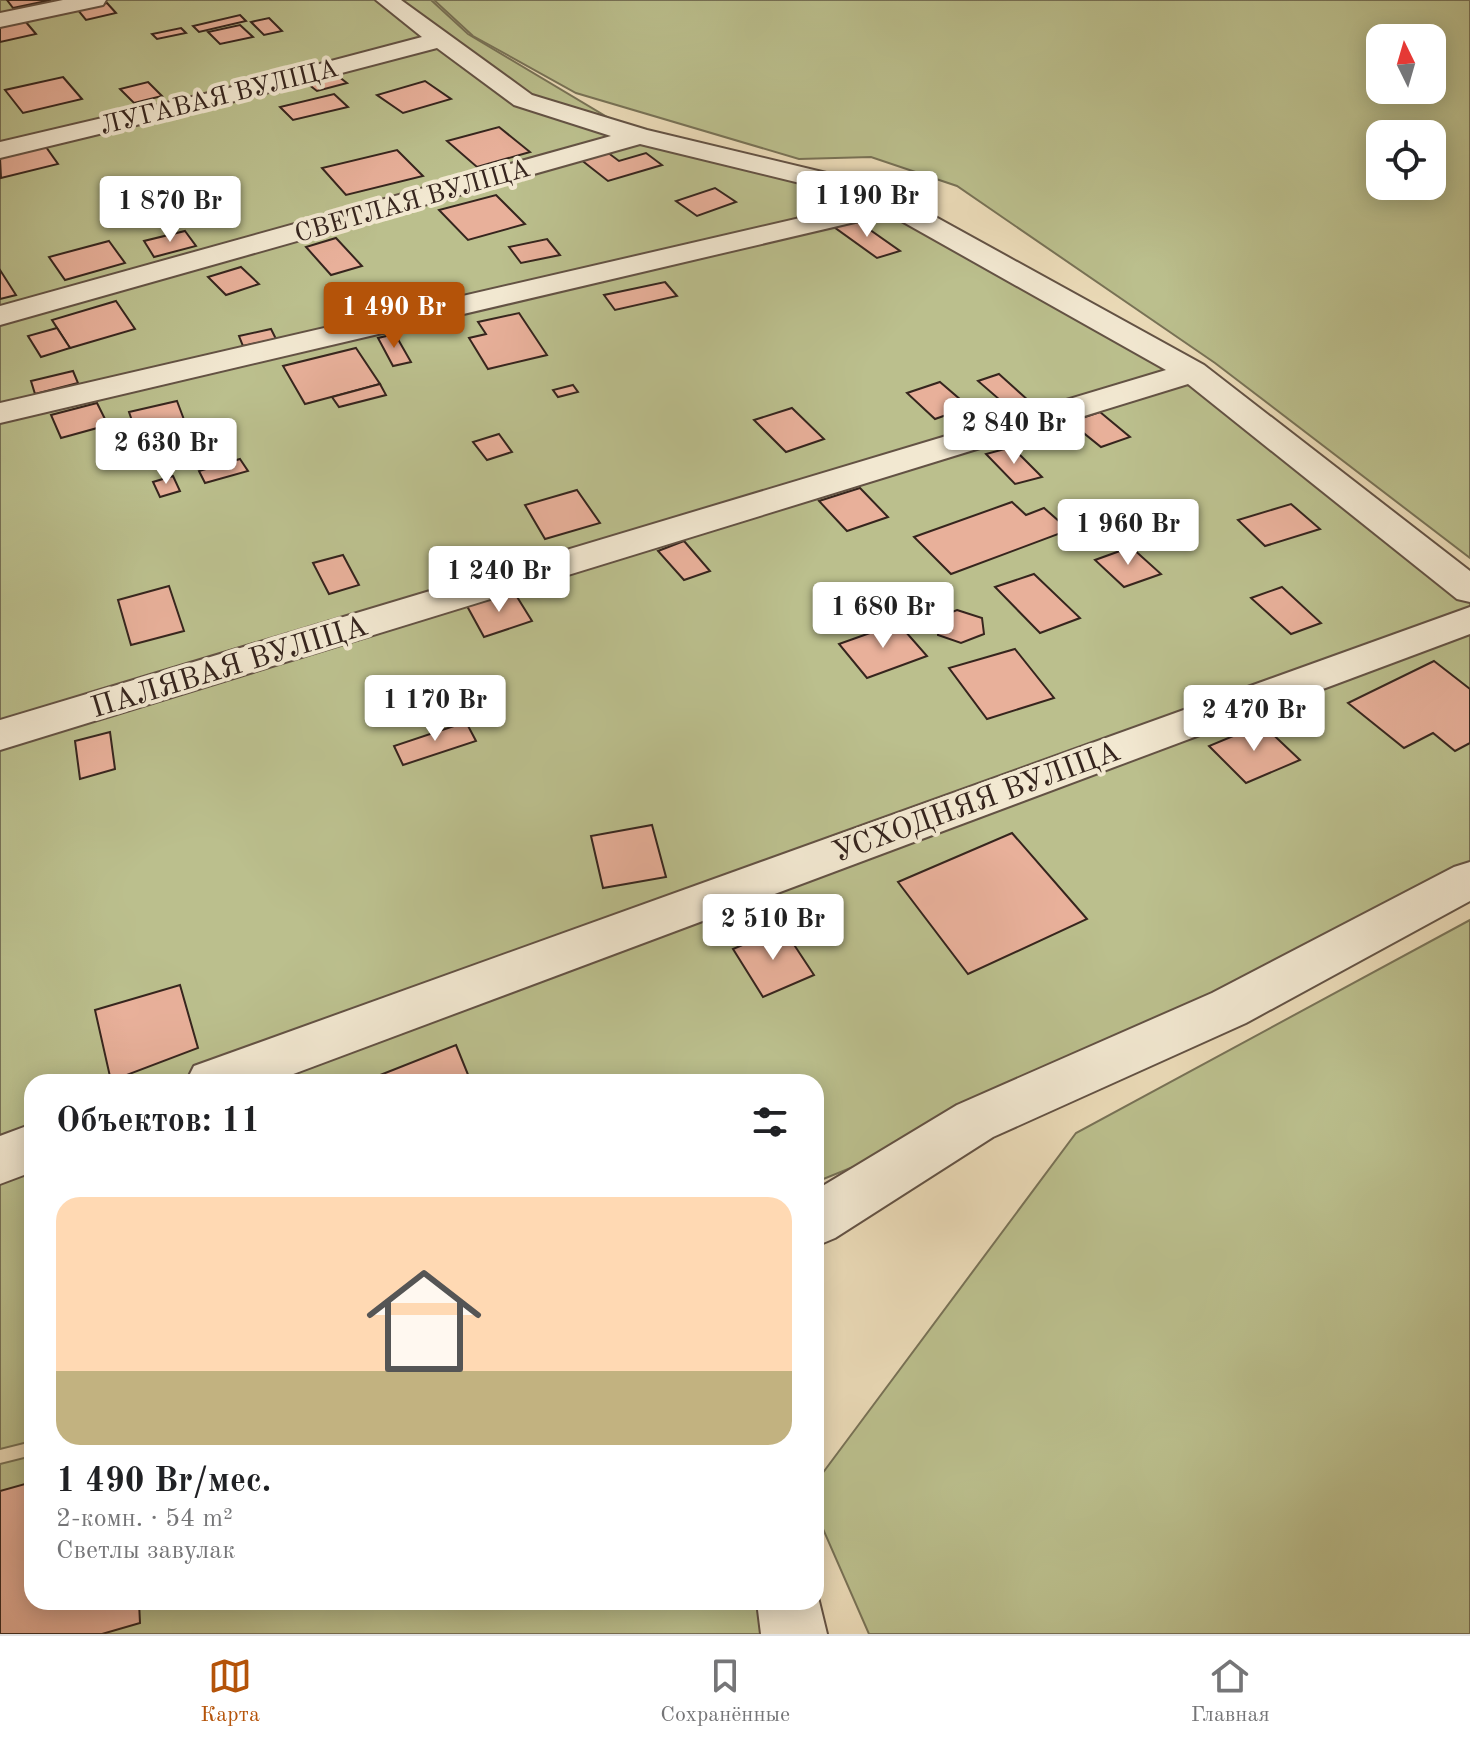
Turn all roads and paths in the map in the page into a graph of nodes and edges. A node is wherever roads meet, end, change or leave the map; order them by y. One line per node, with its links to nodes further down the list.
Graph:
1 (95, 0): 3 (street)
2 (387, 0): 4 (street)
3 (0, 20)
4 (438, 40): 5 (street); 6 (street, ЛУГАВАЯ ВУЛІЦА)
5 (639, 136): 7 (street); 8 (street, СВЕТЛАЯ ВУЛІЦА)
6 (0, 150)
7 (893, 205): 9 (street); 10 (street)
8 (0, 316)
9 (1193, 372): 11 (street); 13 (street, ПАЛЯВАЯ ВУЛІЦА)
10 (0, 413)
11 (1470, 590)
12 (1470, 620): 15 (street, УСХОДНЯЯ ВУЛІЦА)
13 (0, 735)
14 (1470, 880): 18 (street)
15 (234, 1074)
16 (24, 1151): 17 (street)
17 (0, 1160)
18 (824, 1215)
19 (790, 1610): 20 (street)
20 (794, 1634)

